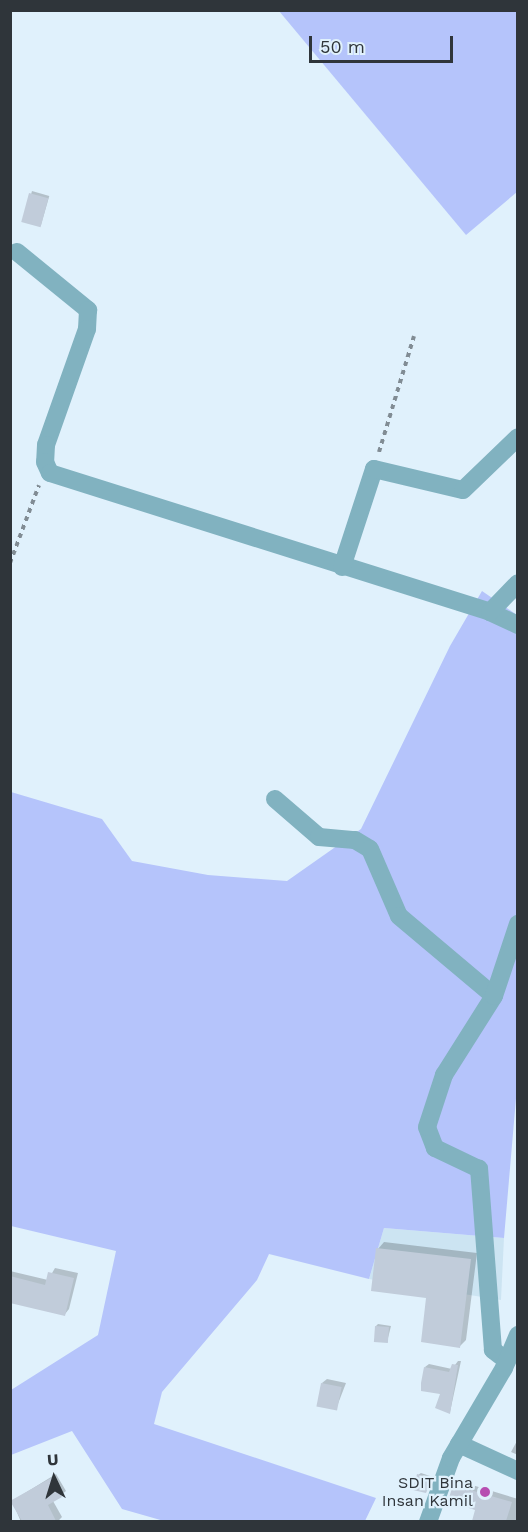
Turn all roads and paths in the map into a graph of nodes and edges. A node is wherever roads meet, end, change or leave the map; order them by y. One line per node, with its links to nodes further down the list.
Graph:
1 (17, 252): 5 (street)
2 (414, 336): 4 (path)
3 (518, 437): 4 (street)
4 (374, 469): 7 (street)
5 (50, 473): 6 (path); 7 (street)
6 (10, 563)
7 (342, 567): 9 (street)
8 (518, 583): 9 (street)
9 (490, 612): 10 (street)
10 (518, 624)
11 (274, 799): 13 (street)
12 (518, 924): 13 (street)
13 (494, 996): 15 (street)
14 (518, 1335): 15 (street)
15 (507, 1361): 16 (street)
16 (459, 1444): 17 (street); 18 (street)
17 (518, 1471)
18 (428, 1521)

